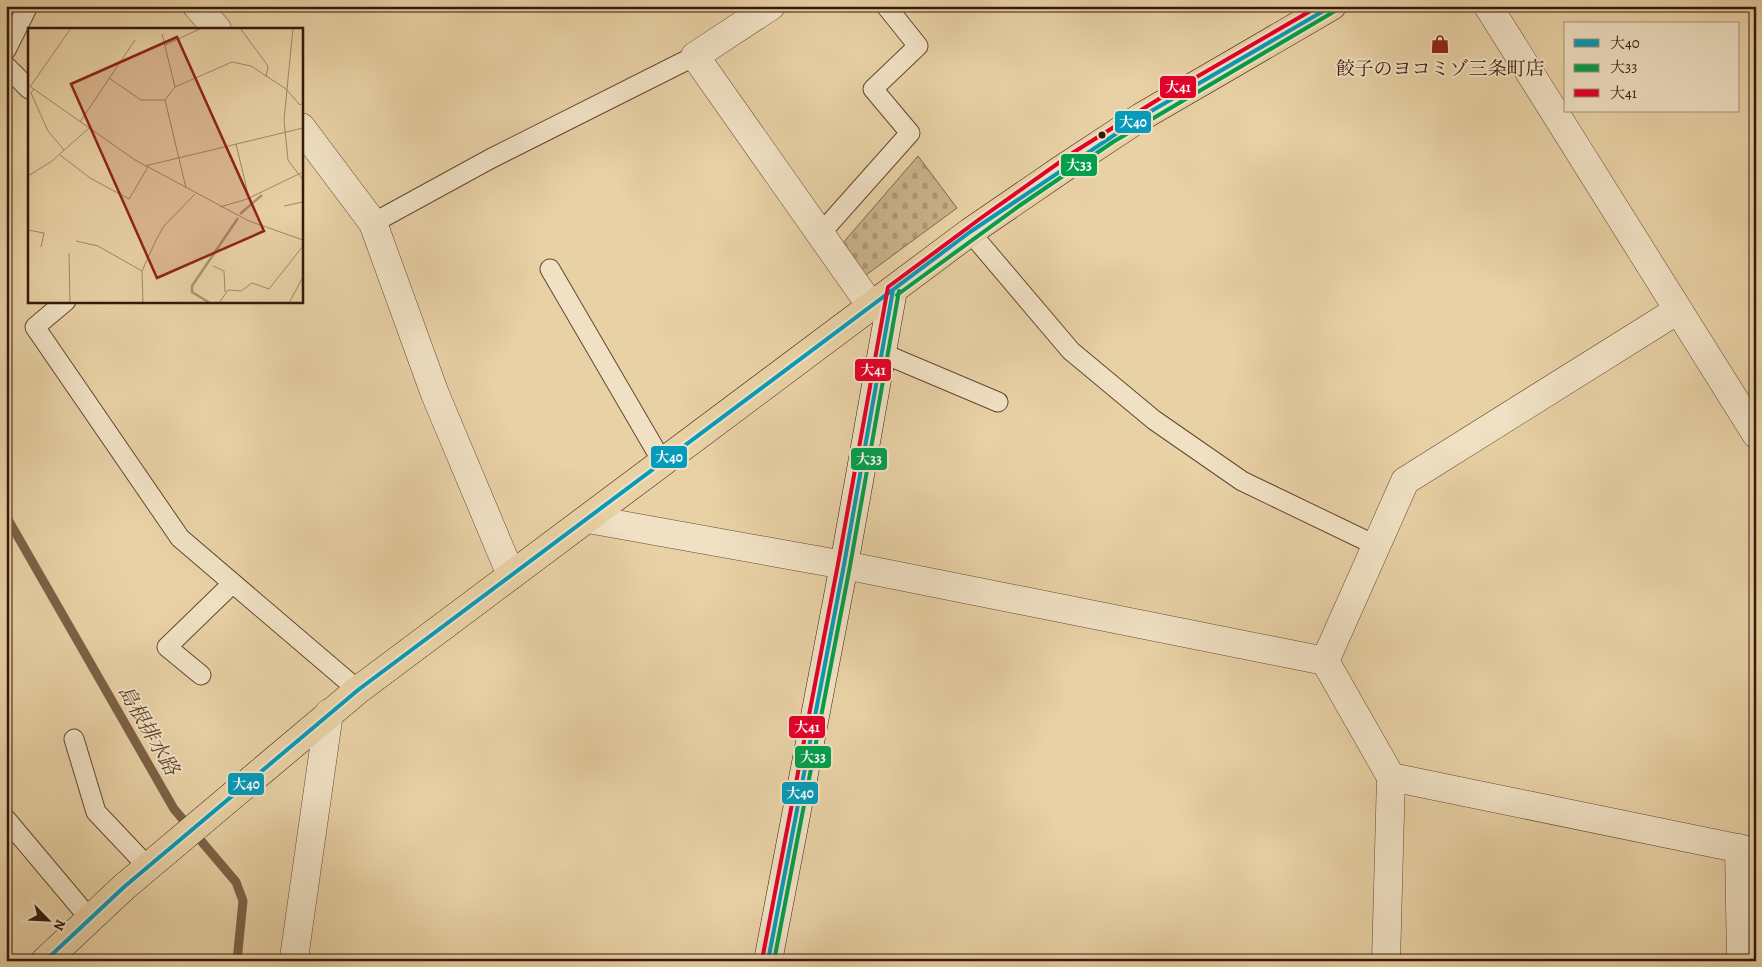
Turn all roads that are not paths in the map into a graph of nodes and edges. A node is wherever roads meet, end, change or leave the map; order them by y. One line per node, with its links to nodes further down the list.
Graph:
1 (28, 6): 8 (lane)
2 (197, 6): 7 (street)
3 (771, 6): 9 (street)
4 (886, 6): 15 (lane)
5 (1332, 6): 14 (main road)
6 (1488, 6): 20 (street)
7 (216, 28)
8 (6, 50)
9 (695, 56): 13 (lane); 15 (street)
10 (6, 66): 11 (lane)
11 (28, 88)
12 (302, 128): 13 (street)
13 (373, 223): 28 (street)
14 (970, 232): 17 (main road); 26 (lane)
15 (821, 233): 19 (street)
16 (550, 270): 24 (lane)
17 (893, 290): 19 (main road); 21 (street)
18 (65, 302): 29 (lane)
19 (871, 306): 24 (main road)
20 (1678, 310): 23 (street); 26 (street)
21 (882, 353): 22 (lane); 27 (street)
22 (998, 402)
23 (1756, 434)
24 (663, 463): 25 (main road)
25 (588, 519): 27 (street); 28 (main road)
26 (1377, 546): 30 (street)
27 (844, 565): 30 (street); 42 (street)
28 (512, 575): 32 (main road)
29 (233, 583): 31 (lane); 32 (lane)
30 (1325, 661): 35 (street)
31 (201, 675)
32 (358, 690): 33 (main road)
33 (329, 713): 38 (main road); 41 (street)
34 (74, 738): 38 (lane)
35 (1391, 777): 37 (street); 43 (street)
36 (6, 819): 39 (lane)
37 (1748, 850): 44 (street)
38 (148, 867): 39 (main road)
39 (90, 919): 40 (main road)
40 (45, 961)
41 (296, 961)
42 (768, 961)
43 (1386, 961)
44 (1741, 961)

